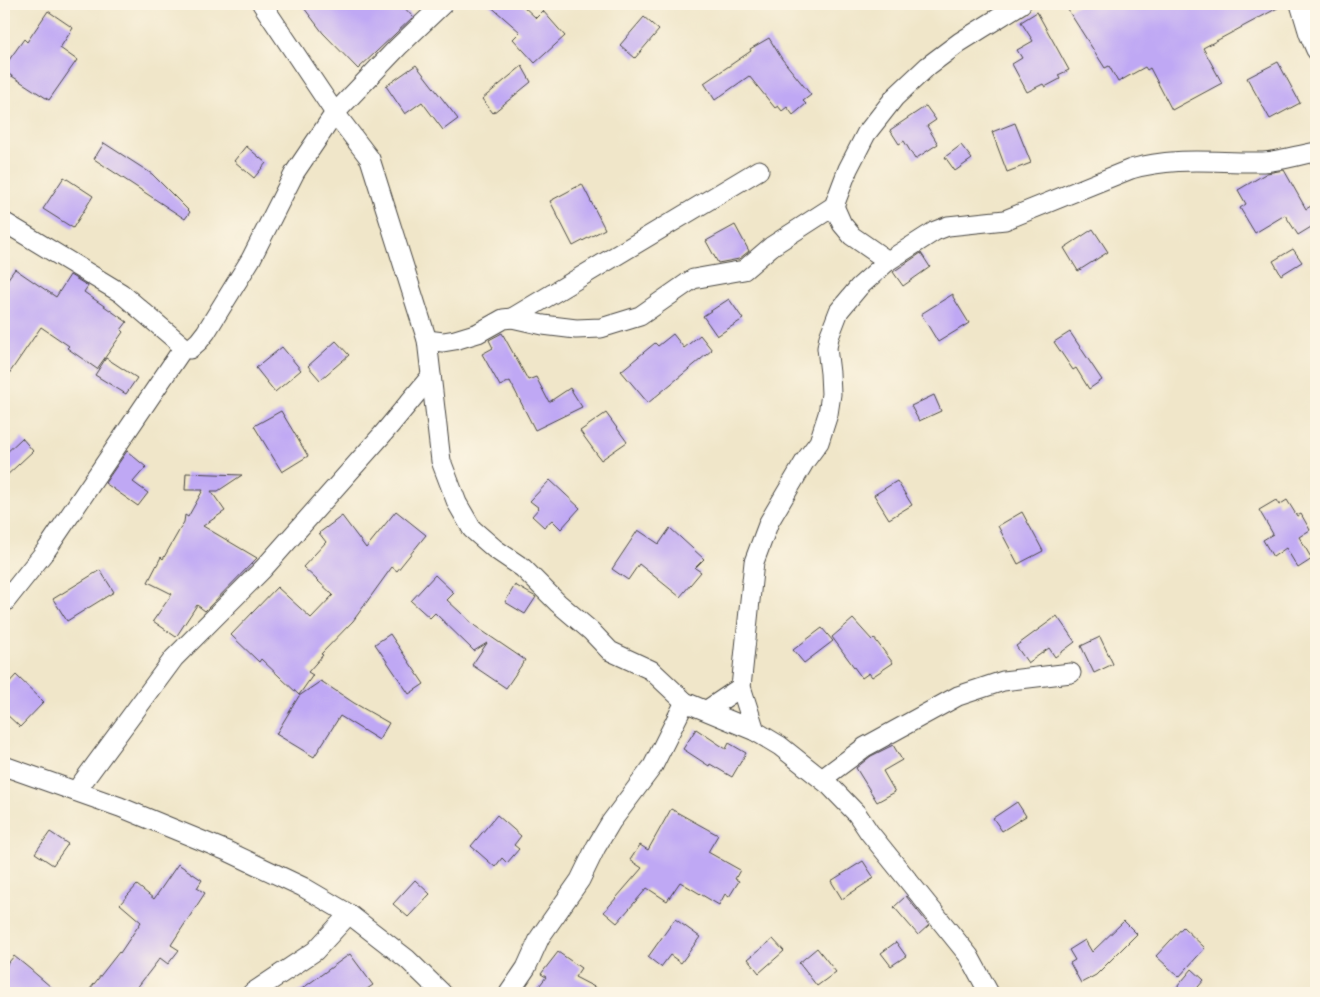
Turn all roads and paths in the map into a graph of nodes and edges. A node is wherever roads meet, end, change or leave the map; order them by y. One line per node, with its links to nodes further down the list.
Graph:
1 (262, 4): 6 (street)
2 (274, 4): 6 (street)
3 (443, 4): 8 (street)
4 (1021, 4): 11 (street)
5 (1300, 4): 7 (street)
6 (275, 24): 8 (street)
7 (1316, 50)
8 (335, 113): 15 (street); 16 (street)
9 (1316, 152): 13 (street)
10 (760, 170): 14 (street)
11 (834, 206): 13 (street); 14 (street)
12 (4, 222): 16 (street)
13 (888, 261): 20 (street)
14 (512, 318): 15 (street)
15 (427, 340): 17 (street)
16 (184, 347): 18 (street)
17 (431, 376): 21 (street); 26 (street)
18 (4, 603)
19 (1072, 673): 25 (street)
20 (742, 687): 22 (street); 23 (street)
21 (685, 702): 22 (street); 30 (street)
22 (707, 710): 23 (street)
23 (755, 731): 25 (street)
24 (4, 766): 26 (street)
25 (822, 780): 31 (street)
26 (76, 791): 27 (street)
27 (349, 914): 28 (street); 29 (street)
28 (252, 993)
29 (442, 993)
30 (509, 993)
31 (989, 993)

